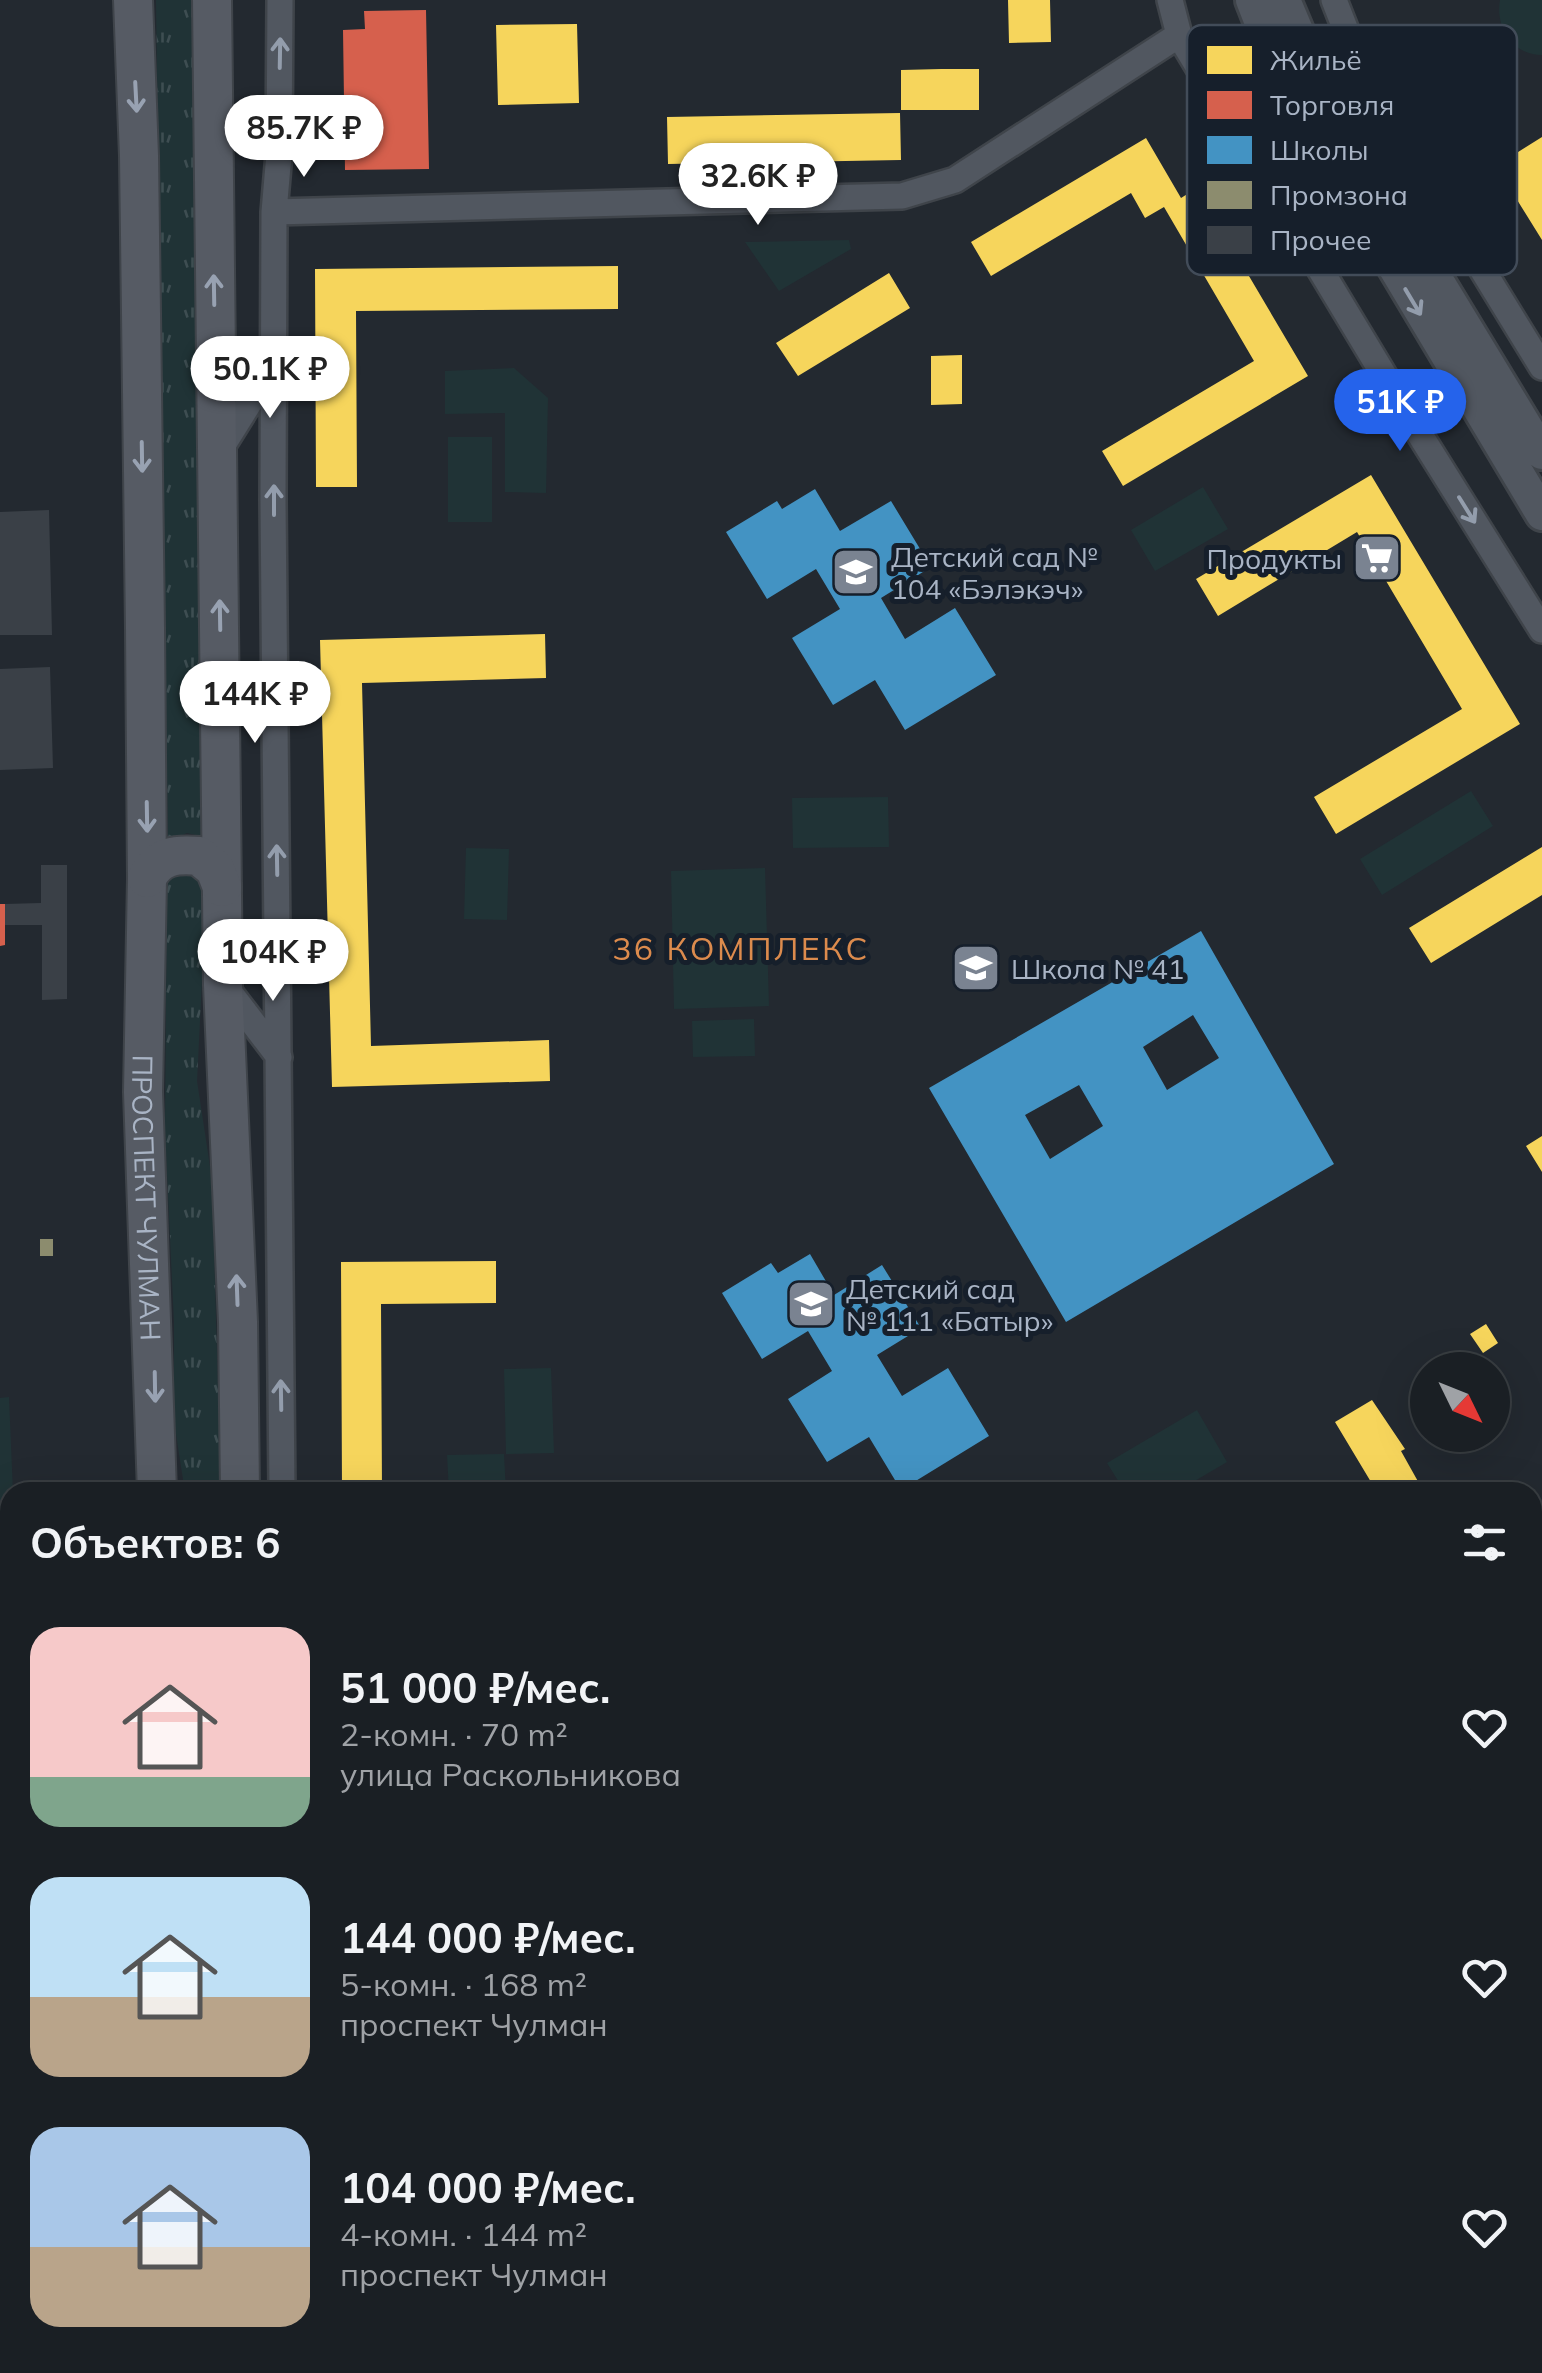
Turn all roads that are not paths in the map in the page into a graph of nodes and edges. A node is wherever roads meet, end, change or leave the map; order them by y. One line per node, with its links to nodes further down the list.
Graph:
1 (133, 0): 24 (main road, ПРОСПЕКТ ЧУЛМАН, one-way to 24)
2 (212, 0): 20 (main road, one-way to 2)
3 (280, 0): 13 (street, one-way to 3)
4 (1170, 0): 11 (street)
5 (1252, 0): 8 (street)
6 (1284, 0): 9 (street)
7 (1334, 0): 10 (street)
8 (1262, 25)
9 (1294, 25)
10 (1344, 25)
11 (1179, 35): 12 (street); 13 (street)
12 (1187, 48)
13 (274, 212): 18 (street)
14 (1325, 275): 23 (street, one-way to 23)
15 (1396, 275): 22 (street, one-way to 22)
16 (1434, 275): 21 (street)
17 (1487, 275): 19 (street)
18 (276, 360): 20 (street); 27 (street, one-way to 18)
19 (1542, 367)
20 (218, 453): 25 (main road, one-way to 20)
21 (1542, 453)
22 (1542, 514)
23 (1542, 630)
24 (147, 878): 25 (main road); 28 (main road, ПРОСПЕКТ ЧУЛМАН, one-way to 28)
25 (222, 887): 26 (main road)
26 (224, 985): 27 (street); 29 (main road, one-way to 26)
27 (279, 1057): 30 (street, one-way to 27)
28 (157, 1482)
29 (240, 1482)
30 (282, 1482)

